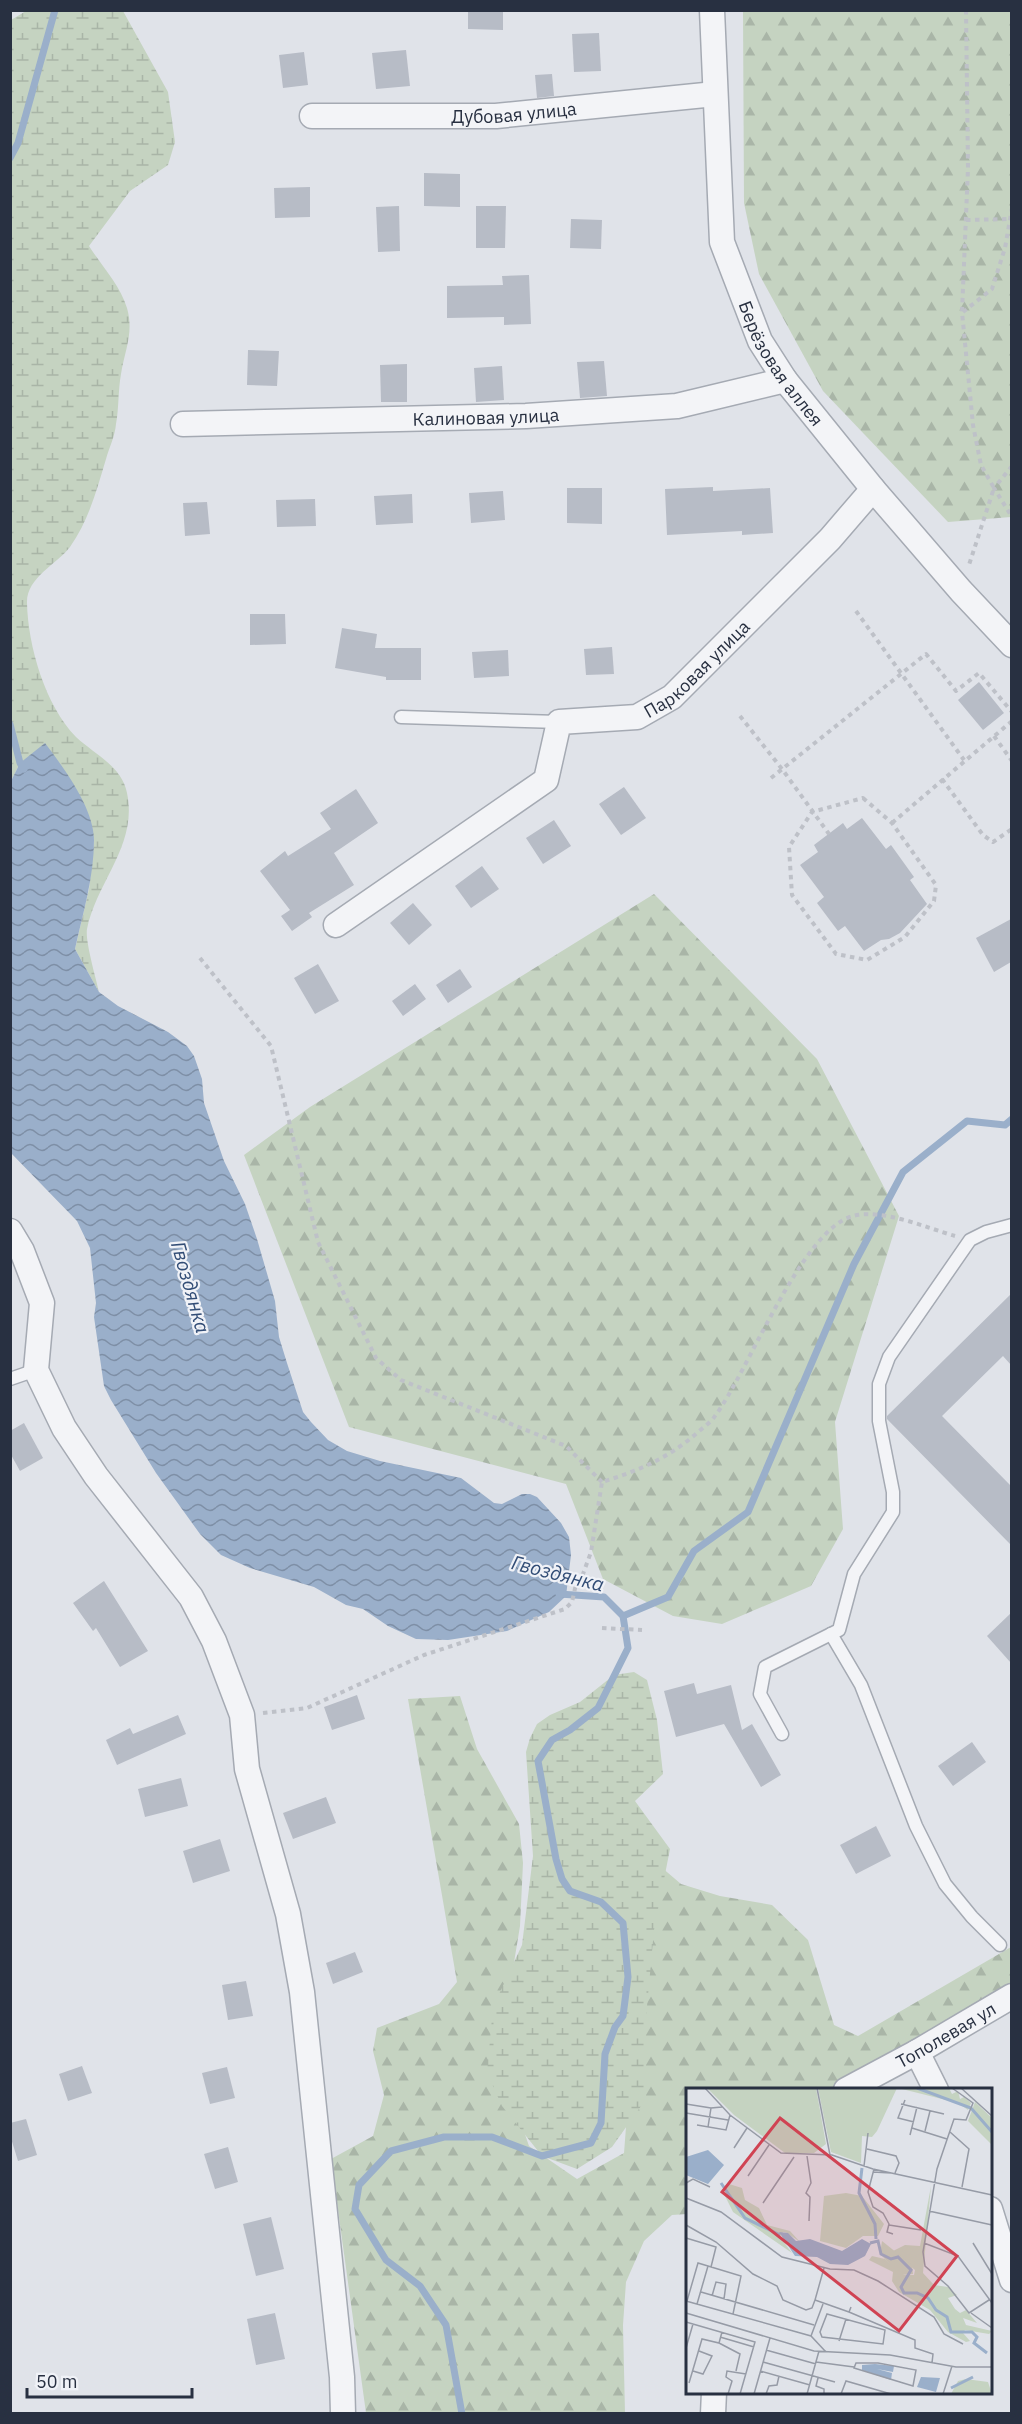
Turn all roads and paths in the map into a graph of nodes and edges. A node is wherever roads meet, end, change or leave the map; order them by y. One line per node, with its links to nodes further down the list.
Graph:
1 (712, 10): 3 (street, Берёзовая аллея)
2 (966, 10): 7 (path)
3 (715, 94): 4 (street, Дубовая улица); 9 (street, Берёзовая аллея)
4 (312, 116)
5 (1011, 208): 6 (path)
6 (1010, 219): 7 (path); 8 (path)
7 (966, 220): 8 (path)
8 (962, 312): 12 (path)
9 (785, 380): 10 (street, Калиновая улица); 13 (street, Берёзовая аллея)
10 (183, 423)
11 (1011, 466): 12 (path)
12 (994, 488): 14 (path); 15 (path)
13 (873, 489): 15 (street, Берёзовая аллея); 25 (street, Парковая улица)
14 (1011, 517)
15 (961, 591): 17 (street, Берёзовая аллея)
16 (856, 611): 18 (path)
17 (1011, 645)
18 (902, 673): 19 (path); 27 (path); 29 (path)
19 (964, 685): 20 (path); 21 (path)
20 (969, 690)
21 (1011, 712)
22 (740, 716): 29 (path)
23 (400, 717): 25 (lane)
24 (1011, 721): 26 (path)
25 (559, 722): 36 (street)
26 (994, 736): 27 (path); 28 (path)
27 (964, 760): 31 (path)
28 (1011, 761)
29 (782, 769): 30 (path); 32 (path)
30 (771, 778)
31 (942, 779): 33 (path); 34 (path)
32 (812, 812): 33 (path); 33 (path); 35 (path)
33 (892, 823)
34 (1011, 829)
35 (829, 834)
36 (336, 925)
37 (200, 958): 43 (path)
38 (1011, 1225): 40 (lane)
39 (10, 1231): 41 (street)
40 (970, 1240): 43 (path); 46 (lane)
41 (36, 1370): 42 (lane); 47 (street)
42 (10, 1379)
43 (602, 1482): 47 (path)
44 (602, 1628): 45 (path)
45 (642, 1630)
46 (831, 1634): 48 (lane); 49 (lane)
47 (242, 1715): 57 (street)
48 (782, 1734)
49 (1000, 1944)
50 (1011, 1996): 51 (street, Тополевая ул)
51 (917, 2052): 52 (street, Тополевая ул); 53 (street)
52 (850, 2088)
53 (935, 2088)
54 (992, 2215): 55 (street)
55 (1011, 2280)
56 (714, 2394): 58 (street)
57 (343, 2414)
58 (713, 2414)

